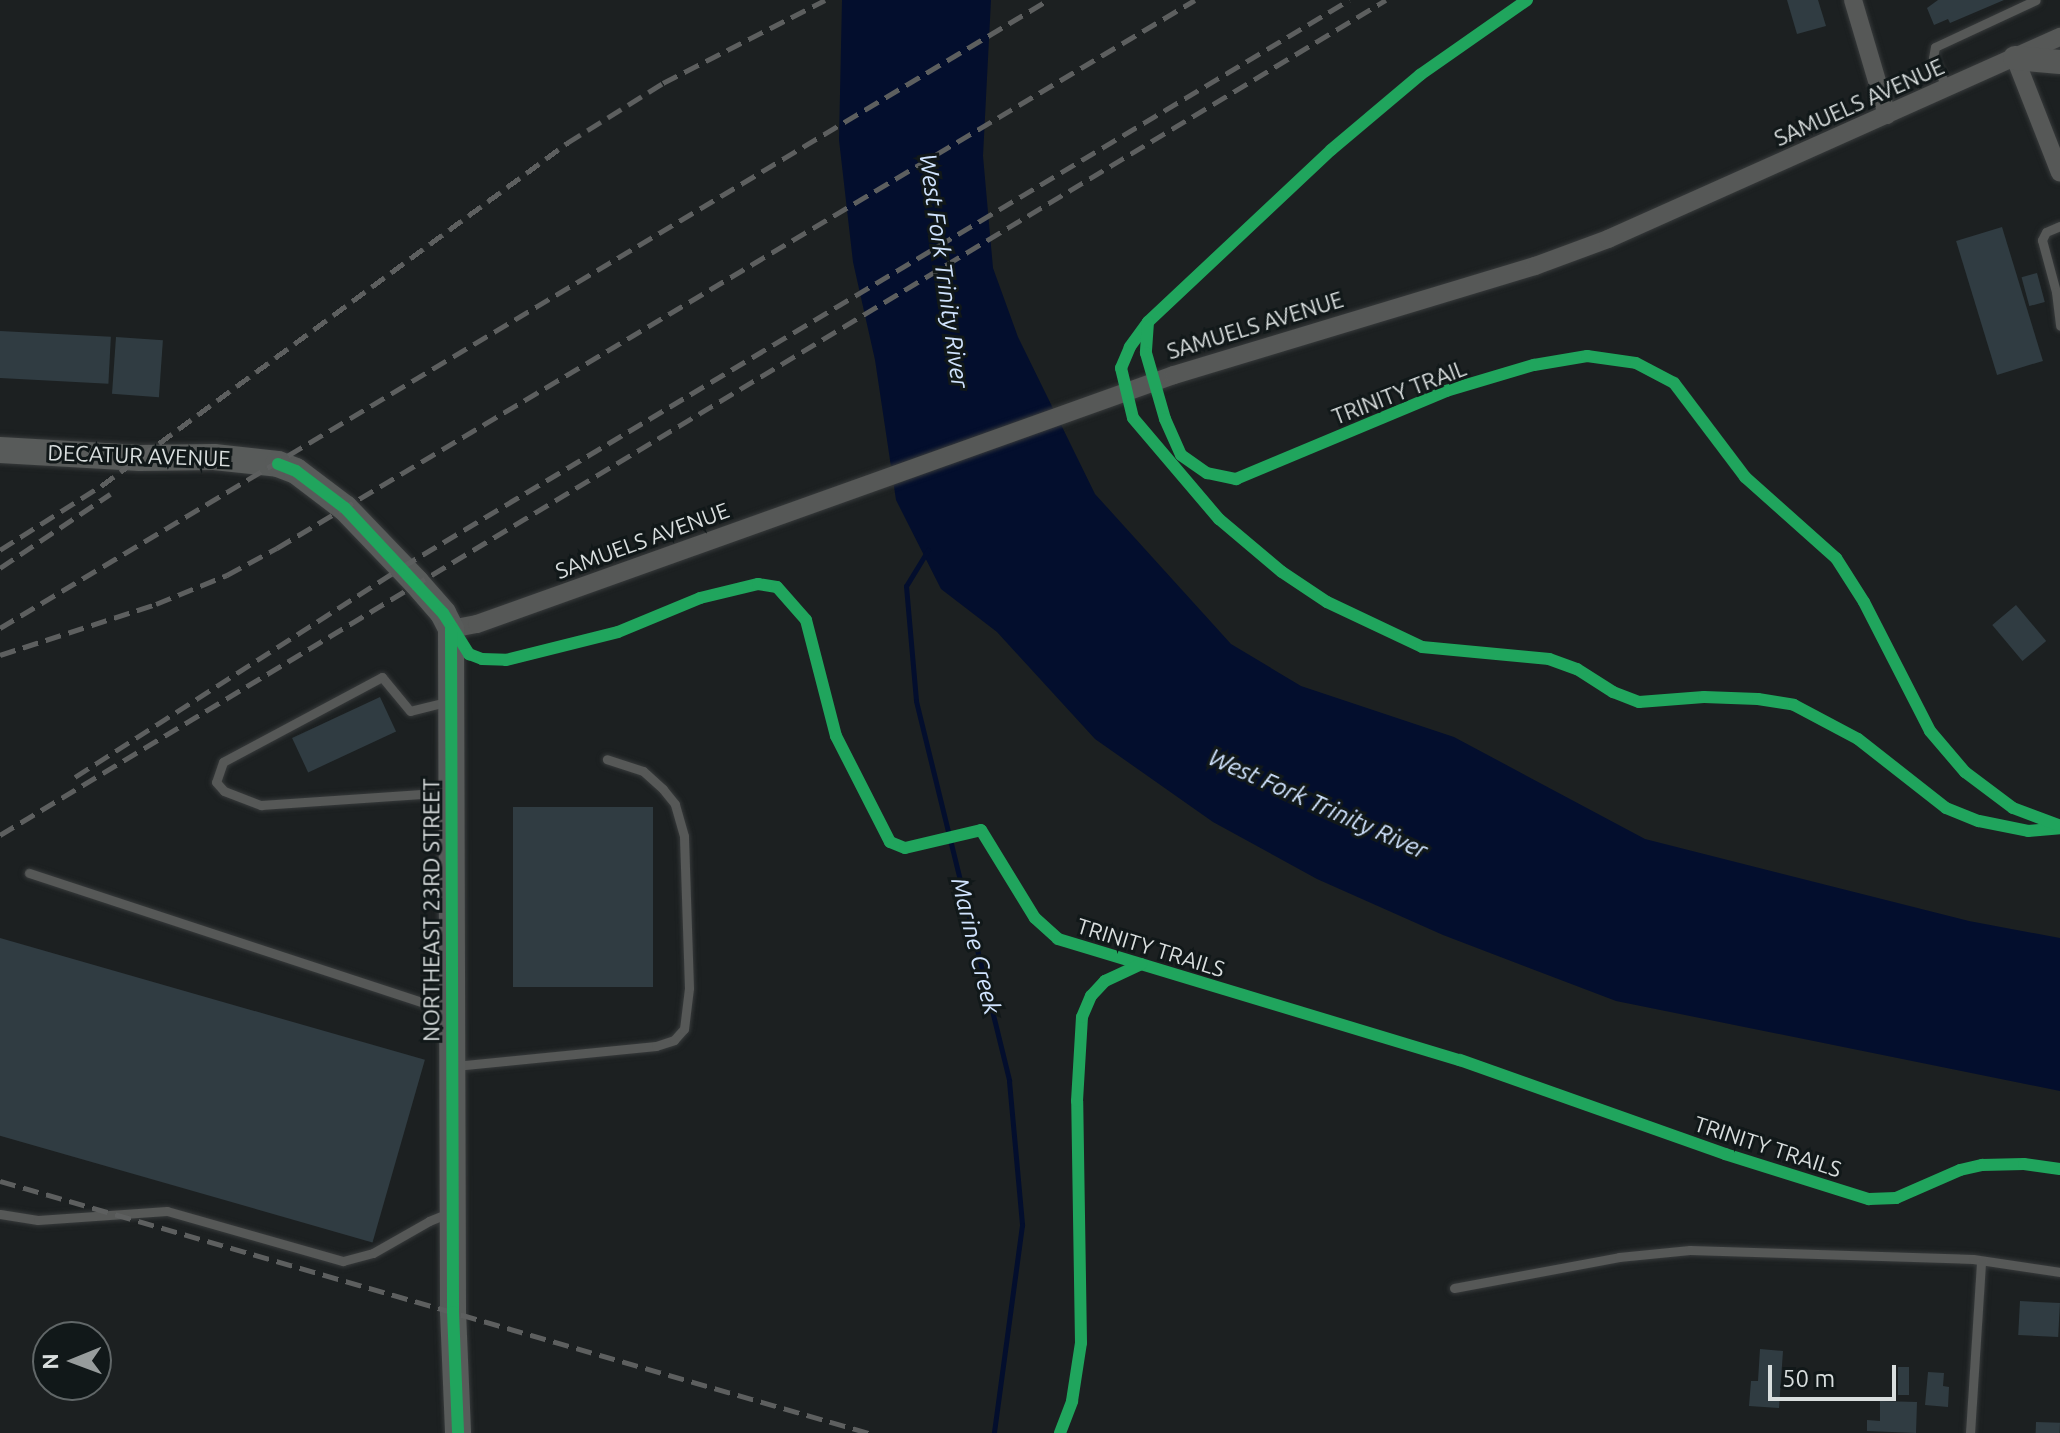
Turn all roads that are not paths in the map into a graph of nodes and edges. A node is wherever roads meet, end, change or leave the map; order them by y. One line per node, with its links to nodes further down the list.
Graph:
1 (1853, 0): 7 (street)
2 (2036, 0): 6 (lane)
3 (2060, 37): 4 (street, SAMUELS AVENUE)
4 (2015, 58): 5 (street); 6 (street, SAMUELS AVENUE); 8 (street)
5 (2060, 62)
6 (1947, 88): 7 (street, SAMUELS AVENUE)
7 (1887, 115): 12 (street, SAMUELS AVENUE)
8 (2060, 173)
9 (2060, 226): 10 (lane)
10 (2060, 326)
11 (0, 450): 12 (main road, DECATUR AVENUE)
12 (451, 629): 13 (main road, NORTHEAST 23RD STREET)
13 (450, 701): 15 (main road, NORTHEAST 23RD STREET); 15 (lane)
14 (607, 759): 18 (lane)
15 (450, 795): 17 (main road, NORTHEAST 23RD STREET)
16 (29, 873): 17 (lane)
17 (451, 1012): 18 (main road, NORTHEAST 23RD STREET)
18 (452, 1067): 19 (main road, NORTHEAST 23RD STREET)
19 (453, 1212): 20 (lane); 24 (main road, NORTHEAST 23RD STREET)
20 (0, 1214)
21 (1981, 1261): 22 (lane); 23 (lane); 25 (lane)
22 (2060, 1272)
23 (1454, 1288)
24 (458, 1433)
25 (1970, 1433)

